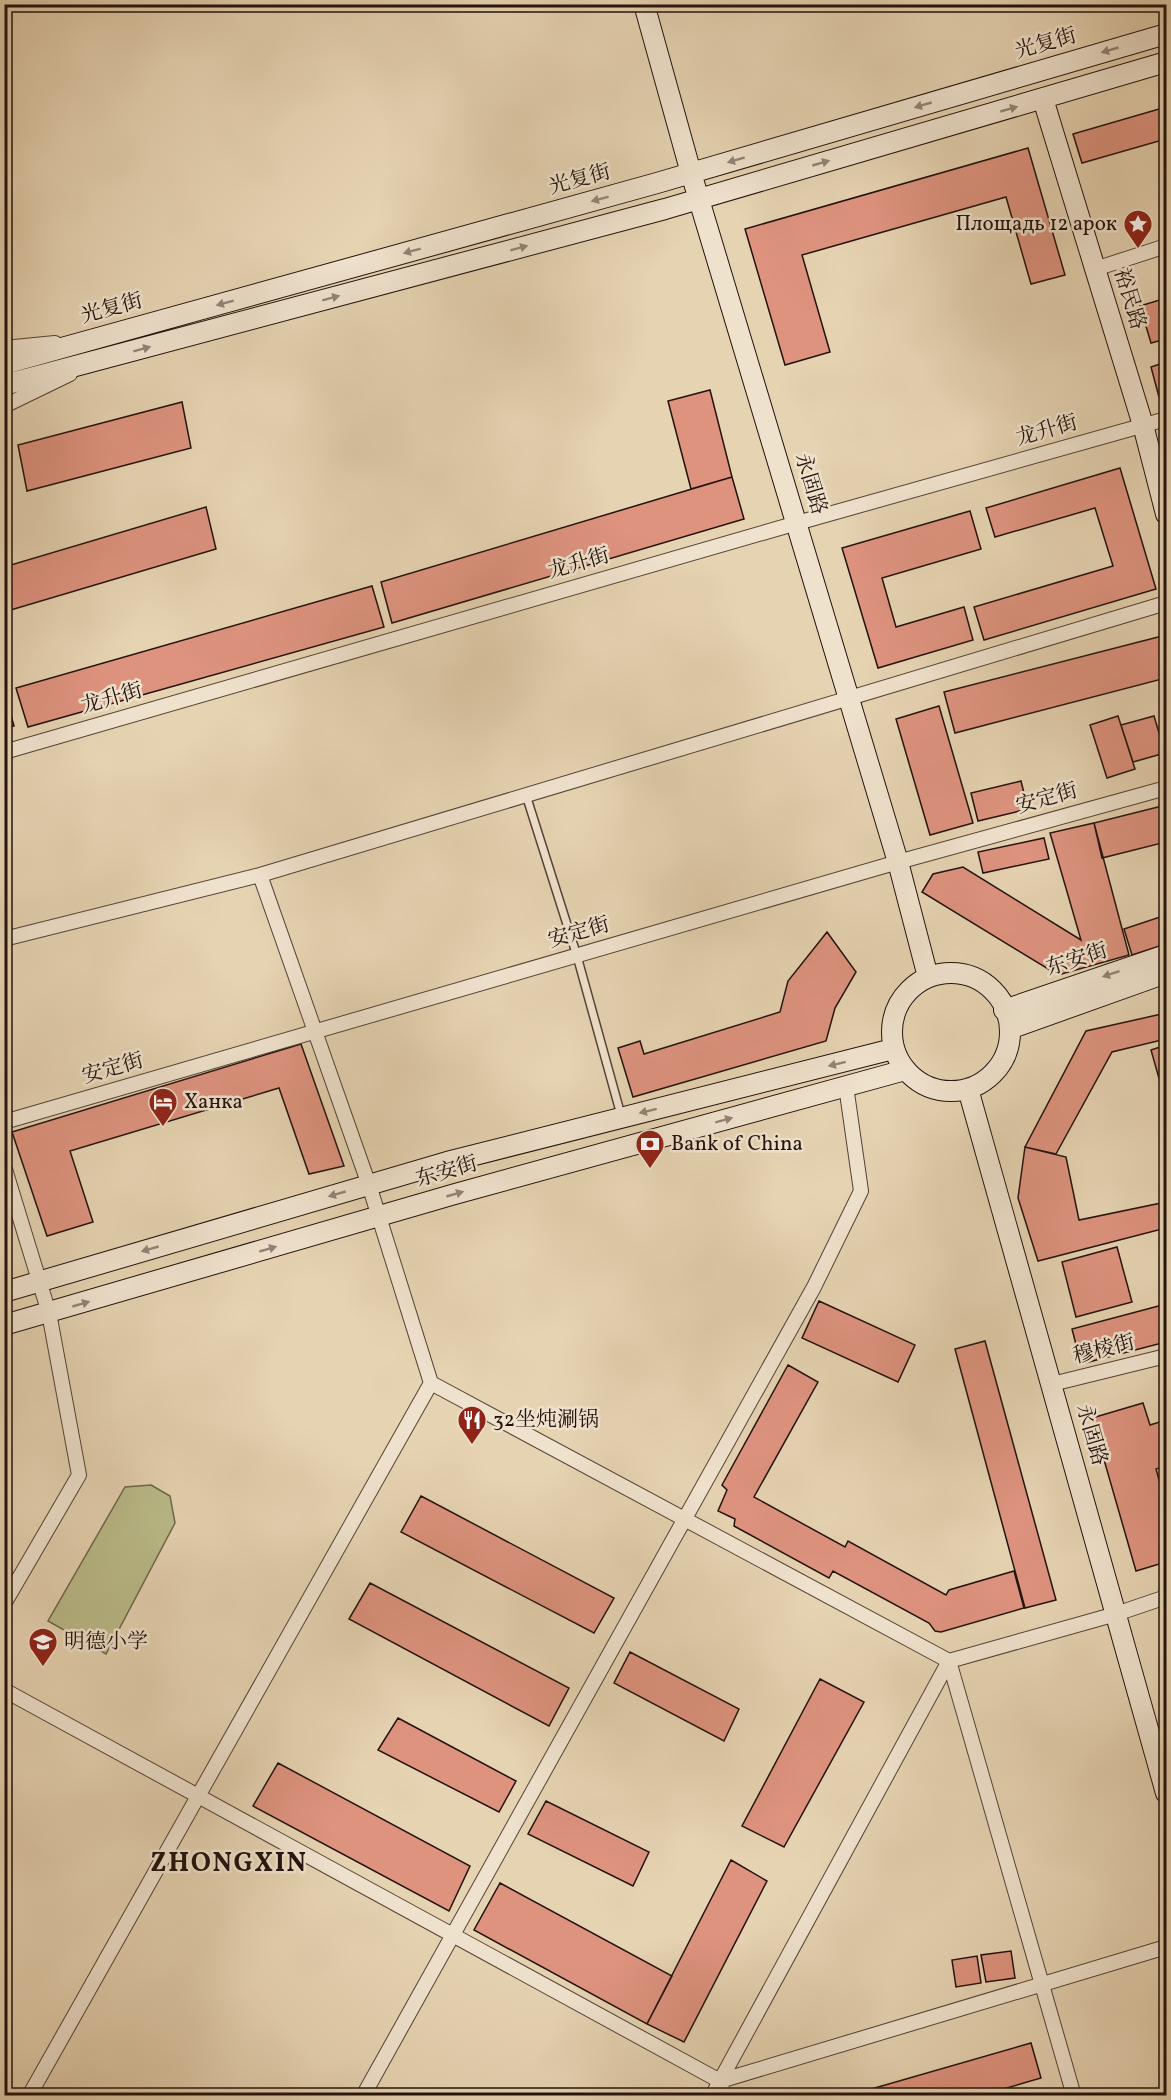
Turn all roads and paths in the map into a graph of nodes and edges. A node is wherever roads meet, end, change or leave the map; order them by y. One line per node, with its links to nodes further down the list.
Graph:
1 (644, 4): 5 (main road, 永固路)
2 (1167, 34): 5 (main road, 光复街, one-way to 5)
3 (1167, 62): 4 (main road)
4 (1043, 99): 6 (main road, one-way to 4); 8 (main road, 裕民路)
5 (691, 173): 6 (main road, 永固路); 9 (main road, 光复街, one-way to 9)
6 (699, 199): 11 (main road, one-way to 6); 18 (main road, 永固路)
7 (1167, 246): 8 (street)
8 (1095, 268): 16 (main road, 裕民路)
9 (93, 339): 10 (street); 12 (main road, 光复街)
10 (4, 348)
11 (100, 360): 13 (main road); 14 (street)
12 (4, 364)
13 (4, 385)
14 (4, 406)
15 (1167, 419): 16 (street, 龙升街)
16 (1143, 426): 17 (main road, 裕民路); 18 (street, 龙升街)
17 (1167, 514)
18 (797, 523): 20 (main road, 永固路); 21 (street, 龙升街)
19 (1167, 603): 20 (street)
20 (849, 698): 23 (street); 24 (main road, 永固路)
21 (4, 752)
22 (1167, 788): 24 (street, 安定街)
23 (526, 795): 25 (street); 28 (lane)
24 (898, 862): 28 (street, 安定街); 30 (main road, 永固路)
25 (260, 875): 26 (street); 33 (street)
26 (4, 939)
27 (1167, 955): 31 (main road, 东安街, one-way to 31)
28 (577, 956): 33 (street, 安定街); 38 (lane)
29 (1167, 973): 32 (main road, 东安街)
30 (928, 977): 31 (main road); 34 (main road)
31 (1004, 1010): 32 (main road)
32 (1012, 1028): 37 (main road)
33 (315, 1032): 39 (street, 安定街); 41 (street)
34 (893, 1049): 35 (main road); 38 (main road, 东安街, one-way to 38)
35 (904, 1070): 36 (main road, 东安街); 37 (main road)
36 (846, 1086): 42 (main road, 东安街, one-way to 36); 50 (street)
37 (968, 1089): 49 (main road, 永固路)
38 (622, 1118): 41 (main road, 东安街)
39 (4, 1122)
40 (4, 1166): 43 (street)
41 (369, 1185): 42 (street); 43 (main road, 东安街, one-way to 43)
42 (379, 1216): 45 (main road, 东安街, one-way to 42); 48 (street)
43 (39, 1281): 44 (main road, 东安街); 45 (street)
44 (4, 1292)
45 (49, 1313): 46 (main road, 东安街); 52 (street)
46 (4, 1325)
47 (1167, 1356): 49 (street, 穆棱街)
48 (431, 1383): 50 (street); 57 (street)
49 (1052, 1384): 53 (main road, 永固路)
50 (684, 1519): 54 (street); 58 (street)
51 (1167, 1597): 53 (street)
52 (4, 1604)
53 (1116, 1614): 54 (street); 56 (main road, 永固路)
54 (949, 1661): 60 (street); 61 (street)
55 (4, 1690): 57 (street)
56 (1167, 1793)
57 (198, 1796): 58 (street); 62 (street)
58 (452, 1935): 61 (street); 63 (street)
59 (1167, 1947): 60 (street)
60 (1042, 1984): 61 (street); 66 (street)
61 (720, 2082): 64 (street); 65 (street)
62 (29, 2096)
63 (363, 2096)
64 (712, 2096)
65 (724, 2096)
66 (1074, 2096)

